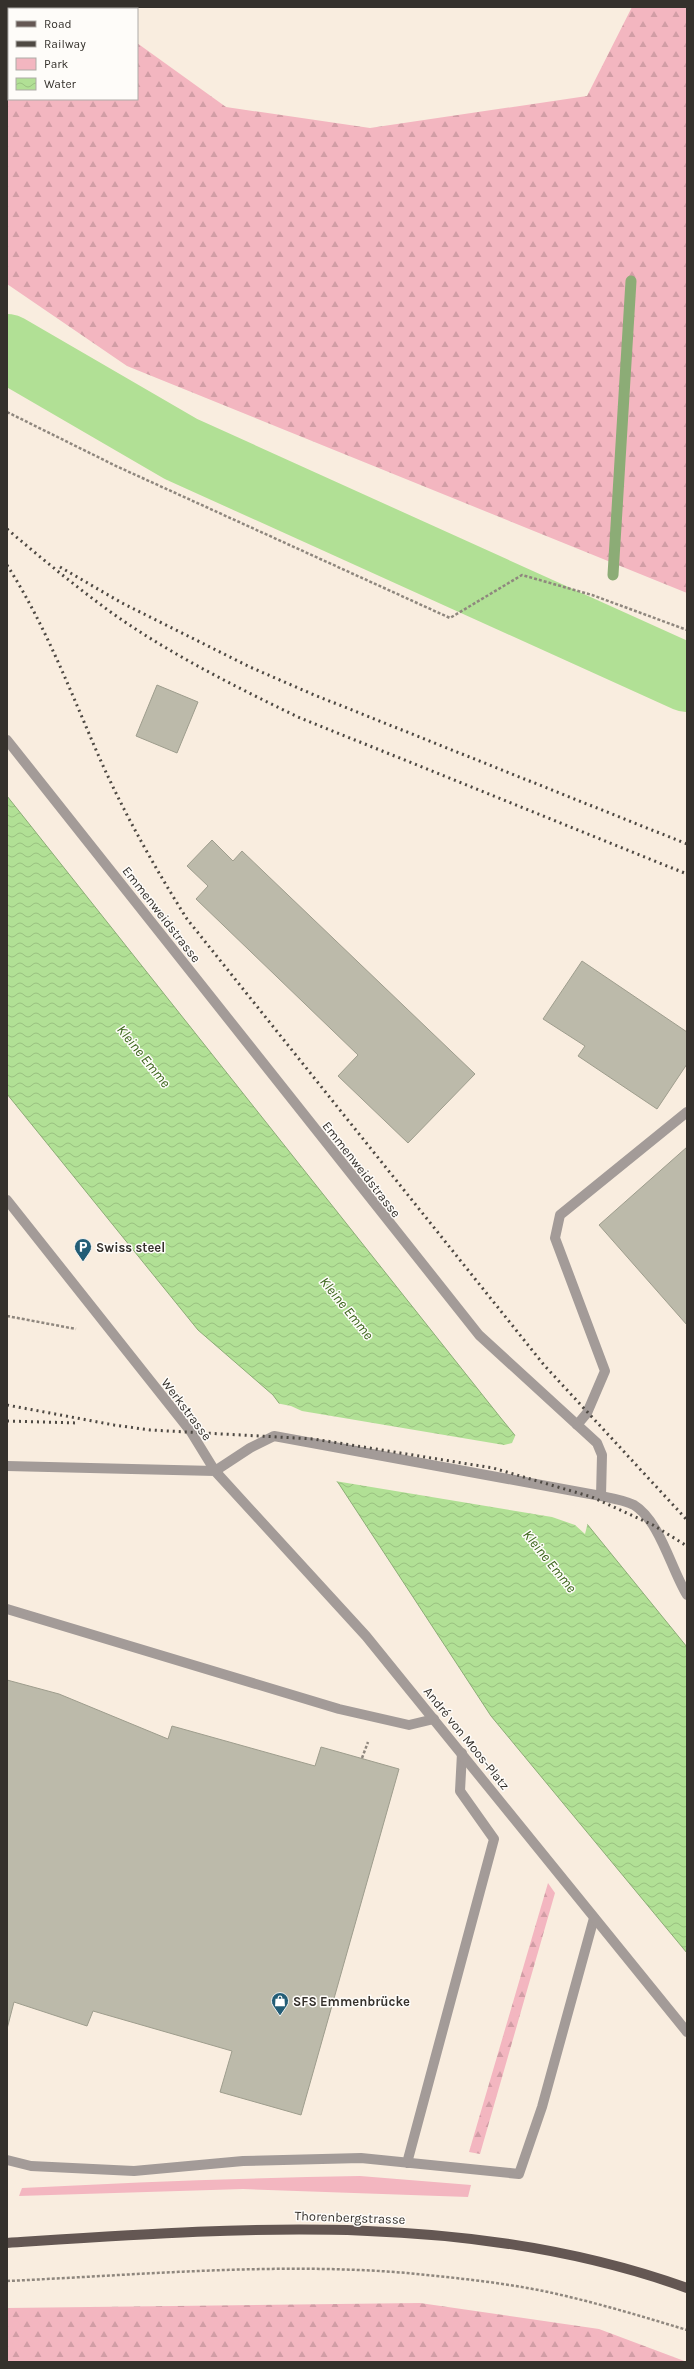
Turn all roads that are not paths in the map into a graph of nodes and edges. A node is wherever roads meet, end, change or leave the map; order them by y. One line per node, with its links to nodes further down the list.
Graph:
1 (7, 740): 4 (street, Emmenweidstrasse)
2 (687, 1112): 4 (street)
3 (7, 1200): 6 (street, Werkstrasse)
4 (577, 1425): 7 (street, Emmenweidstrasse)
5 (7, 1466): 6 (street)
6 (215, 1471): 7 (street); 10 (street, André von Moos-Platz)
7 (601, 1496): 8 (street)
8 (687, 1595)
9 (7, 1609): 10 (street)
10 (434, 1719): 11 (street, André von Moos-Platz)
11 (462, 1753): 12 (street, André von Moos-Platz); 15 (street)
12 (594, 1918): 13 (street, André von Moos-Platz); 15 (street)
13 (687, 2032)
14 (7, 2160): 15 (street)
15 (407, 2163)
16 (7, 2243): 17 (main road, Thorenbergstrasse)
17 (687, 2288)

